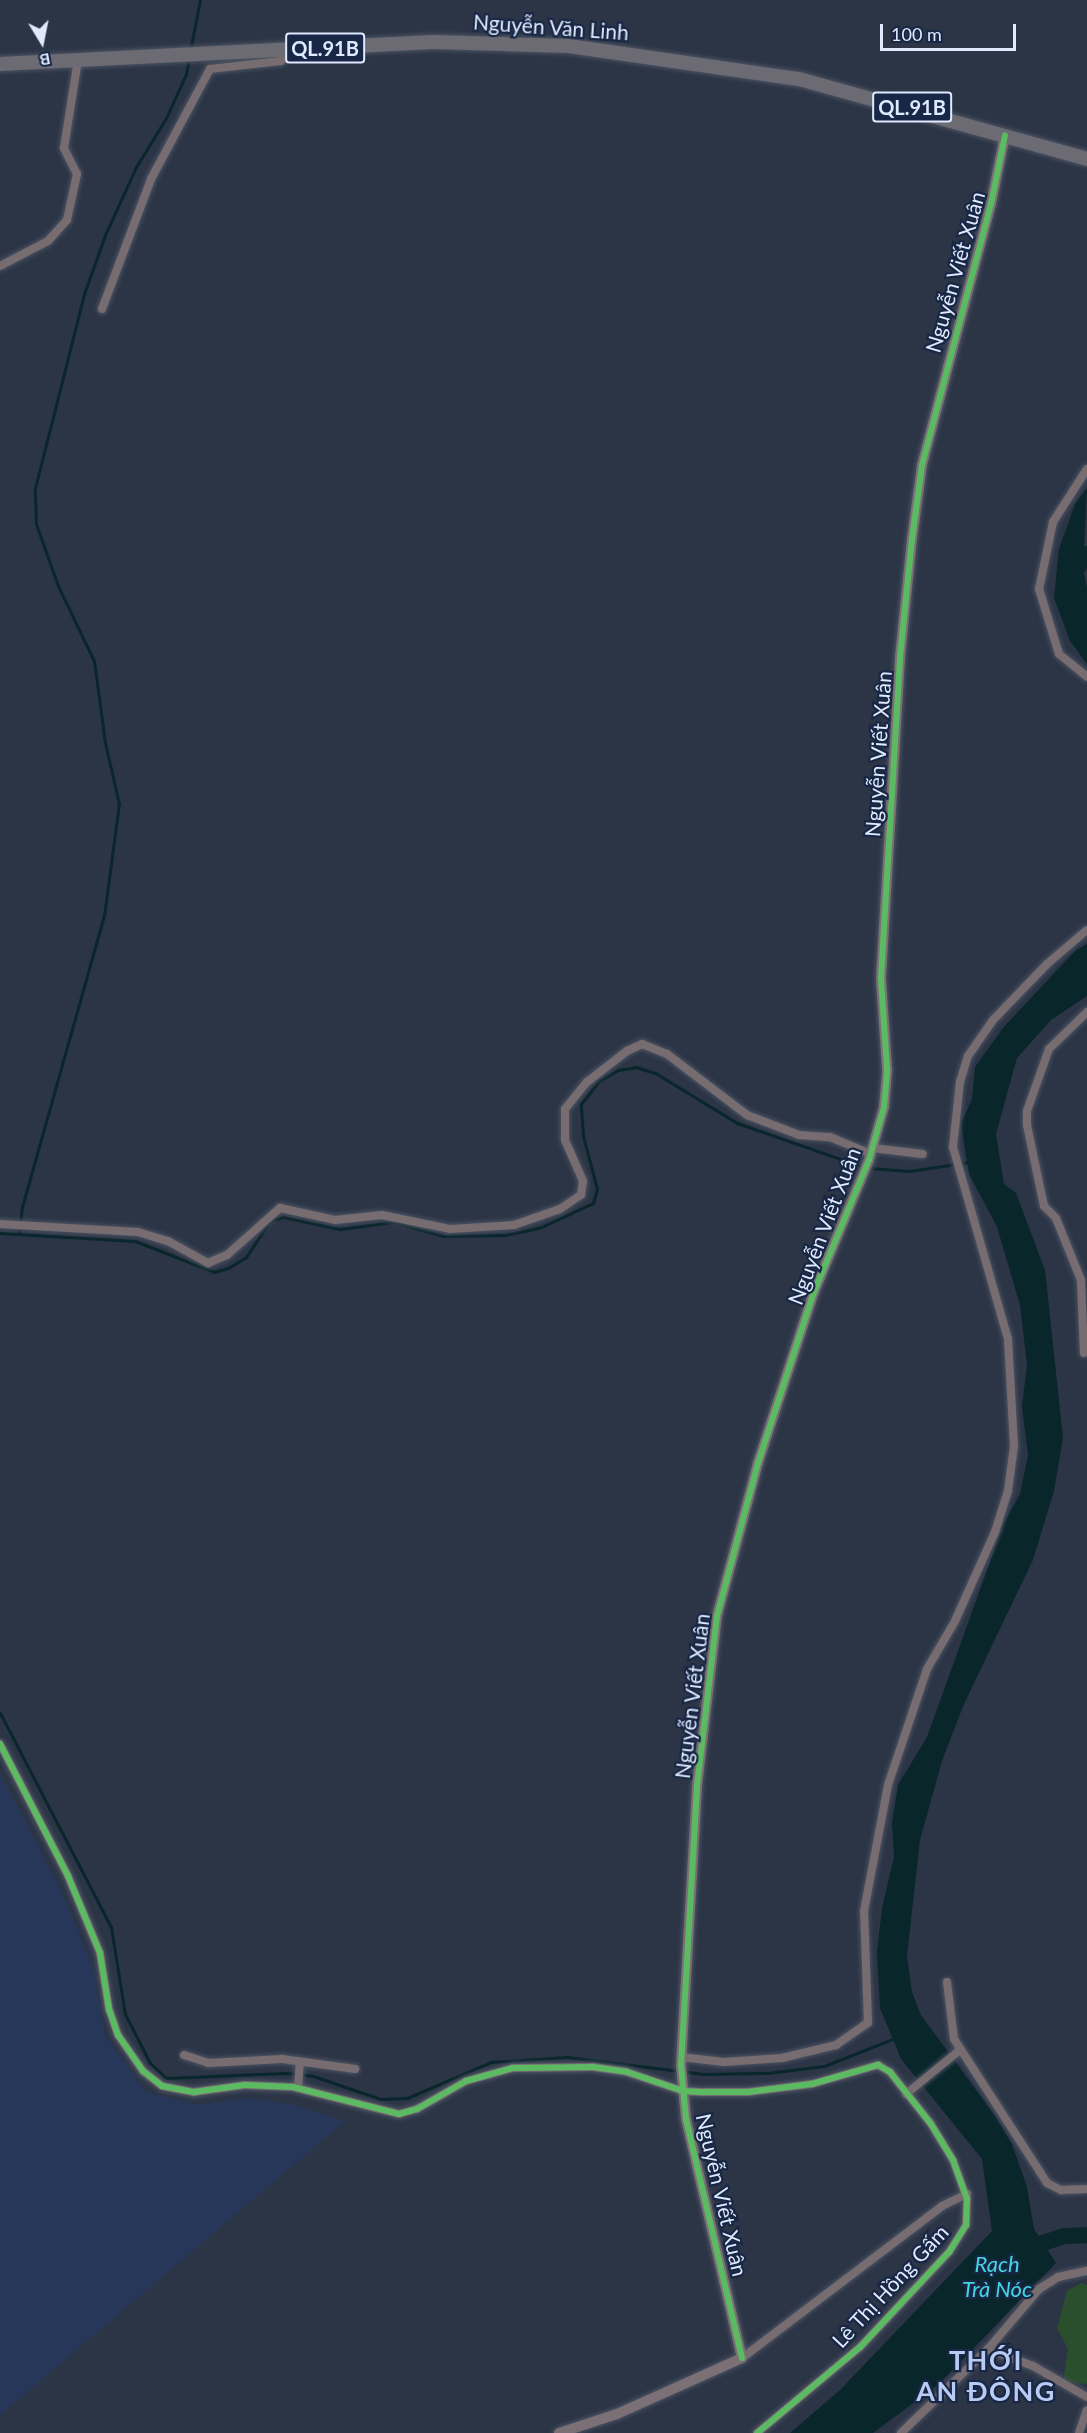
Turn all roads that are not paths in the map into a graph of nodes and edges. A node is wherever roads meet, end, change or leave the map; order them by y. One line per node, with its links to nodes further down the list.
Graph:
1 (294, 49): 2 (highway, Nguyễn Văn Linh / QL.91B); 4 (highway, Nguyễn Văn Linh / QL.91B); 7 (street)
2 (78, 60): 3 (highway, Nguyễn Văn Linh / QL.91B); 6 (street)
3 (0, 64)
4 (1005, 135): 5 (highway, Nguyễn Văn Linh / QL.91B); 12 (street, Nguyễn Viết Xuân)
5 (1087, 159)
6 (0, 266)
7 (102, 309)
8 (1087, 470): 9 (street)
9 (1087, 677)
10 (1087, 930): 22 (street)
11 (1087, 1011): 15 (street)
12 (871, 1154): 13 (street); 14 (street); 22 (street, Nguyễn Viết Xuân)
13 (923, 1154)
14 (0, 1224)
15 (1078, 1273): 16 (street); 17 (street)
16 (1087, 1281)
17 (1084, 1353)
18 (0, 1744): 25 (street)
19 (947, 1982): 20 (street)
20 (960, 2050): 27 (street); 28 (street)
21 (184, 2055): 23 (street)
22 (681, 2061): 26 (street, Nguyễn Viết Xuân)
23 (300, 2066): 24 (street); 25 (street)
24 (355, 2069)
25 (298, 2085): 26 (street)
26 (682, 2088): 27 (street, Lê Thị Hồng Gấm); 32 (street, Nguyễn Viết Xuân)
27 (906, 2094): 29 (street, Lê Thị Hồng Gấm)
28 (1087, 2189)
29 (967, 2194): 32 (street); 36 (street, Lê Thị Hồng Gấm)
30 (1087, 2271): 31 (street)
31 (988, 2349): 33 (street); 37 (street)
32 (742, 2358): 35 (street)
33 (1087, 2397)
34 (1087, 2410): 38 (street)
35 (559, 2433)
36 (757, 2433)
37 (901, 2433)
38 (1079, 2433)

